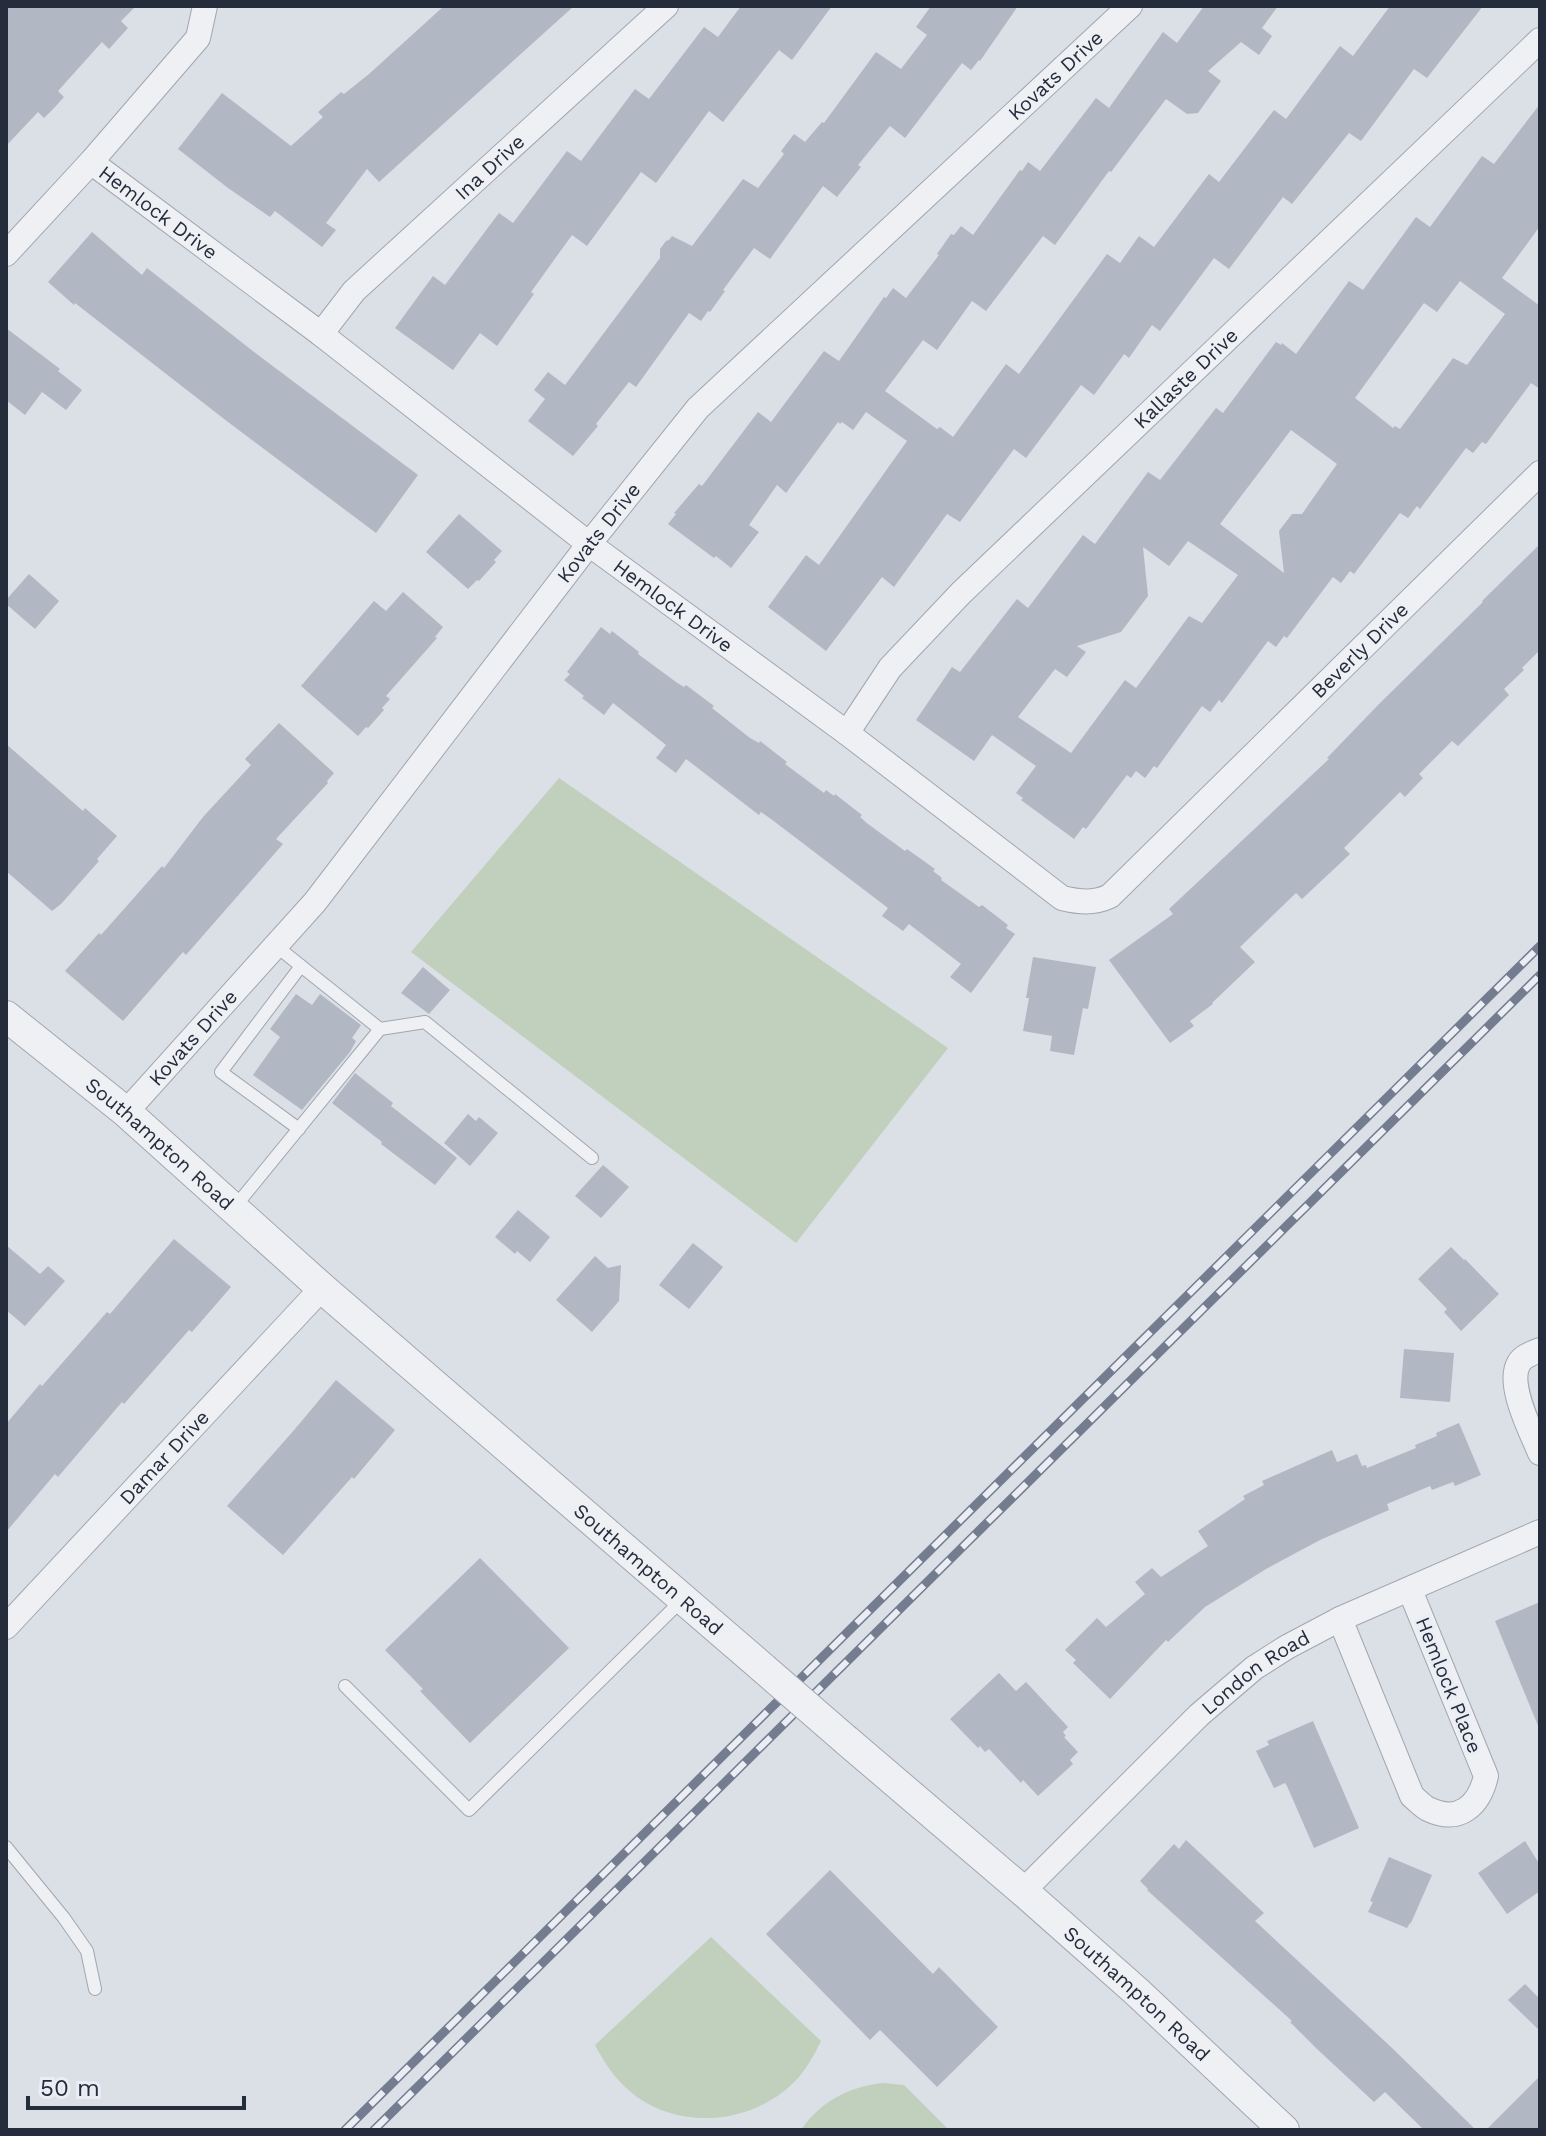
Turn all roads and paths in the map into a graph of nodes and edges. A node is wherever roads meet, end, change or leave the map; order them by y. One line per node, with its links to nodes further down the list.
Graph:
1 (205, 6): 5 (street)
2 (666, 6): 7 (street, Ina Drive)
3 (1130, 6): 9 (street, Kovats Drive)
4 (1540, 40): 10 (street, Kallaste Drive)
5 (91, 162): 6 (street); 7 (street, Hemlock Drive)
6 (6, 254)
7 (321, 334): 9 (street, Hemlock Drive)
8 (1540, 473): 11 (street, Beverly Drive)
9 (589, 544): 10 (street, Hemlock Drive); 12 (street, Kovats Drive)
10 (847, 733): 11 (street, Hemlock Drive)
11 (1180, 827)
12 (276, 946): 13 (lane); 16 (street, Kovats Drive)
13 (301, 966): 15 (lane); 17 (lane)
14 (6, 1016): 16 (street, Southampton Road)
15 (380, 1029): 17 (lane); 18 (lane)
16 (126, 1112): 19 (street, Southampton Road)
17 (299, 1129): 19 (lane)
18 (592, 1158)
19 (234, 1208): 20 (street, Southampton Road)
20 (322, 1288): 25 (street, Southampton Road); 27 (street, Damar Drive)
21 (1540, 1350): 22 (street)
22 (1540, 1453)
23 (1540, 1532): 24 (street, London Road)
24 (1410, 1590): 26 (street, London Road); 26 (street, Hemlock Place)
25 (683, 1599): 28 (lane); 30 (street, Southampton Road, bridge)
26 (1340, 1619): 30 (street, London Road)
27 (6, 1627)
28 (345, 1686)
29 (6, 1847): 31 (lane)
30 (1023, 1891): 32 (street, Southampton Road)
31 (95, 1989)
32 (1284, 2130)

